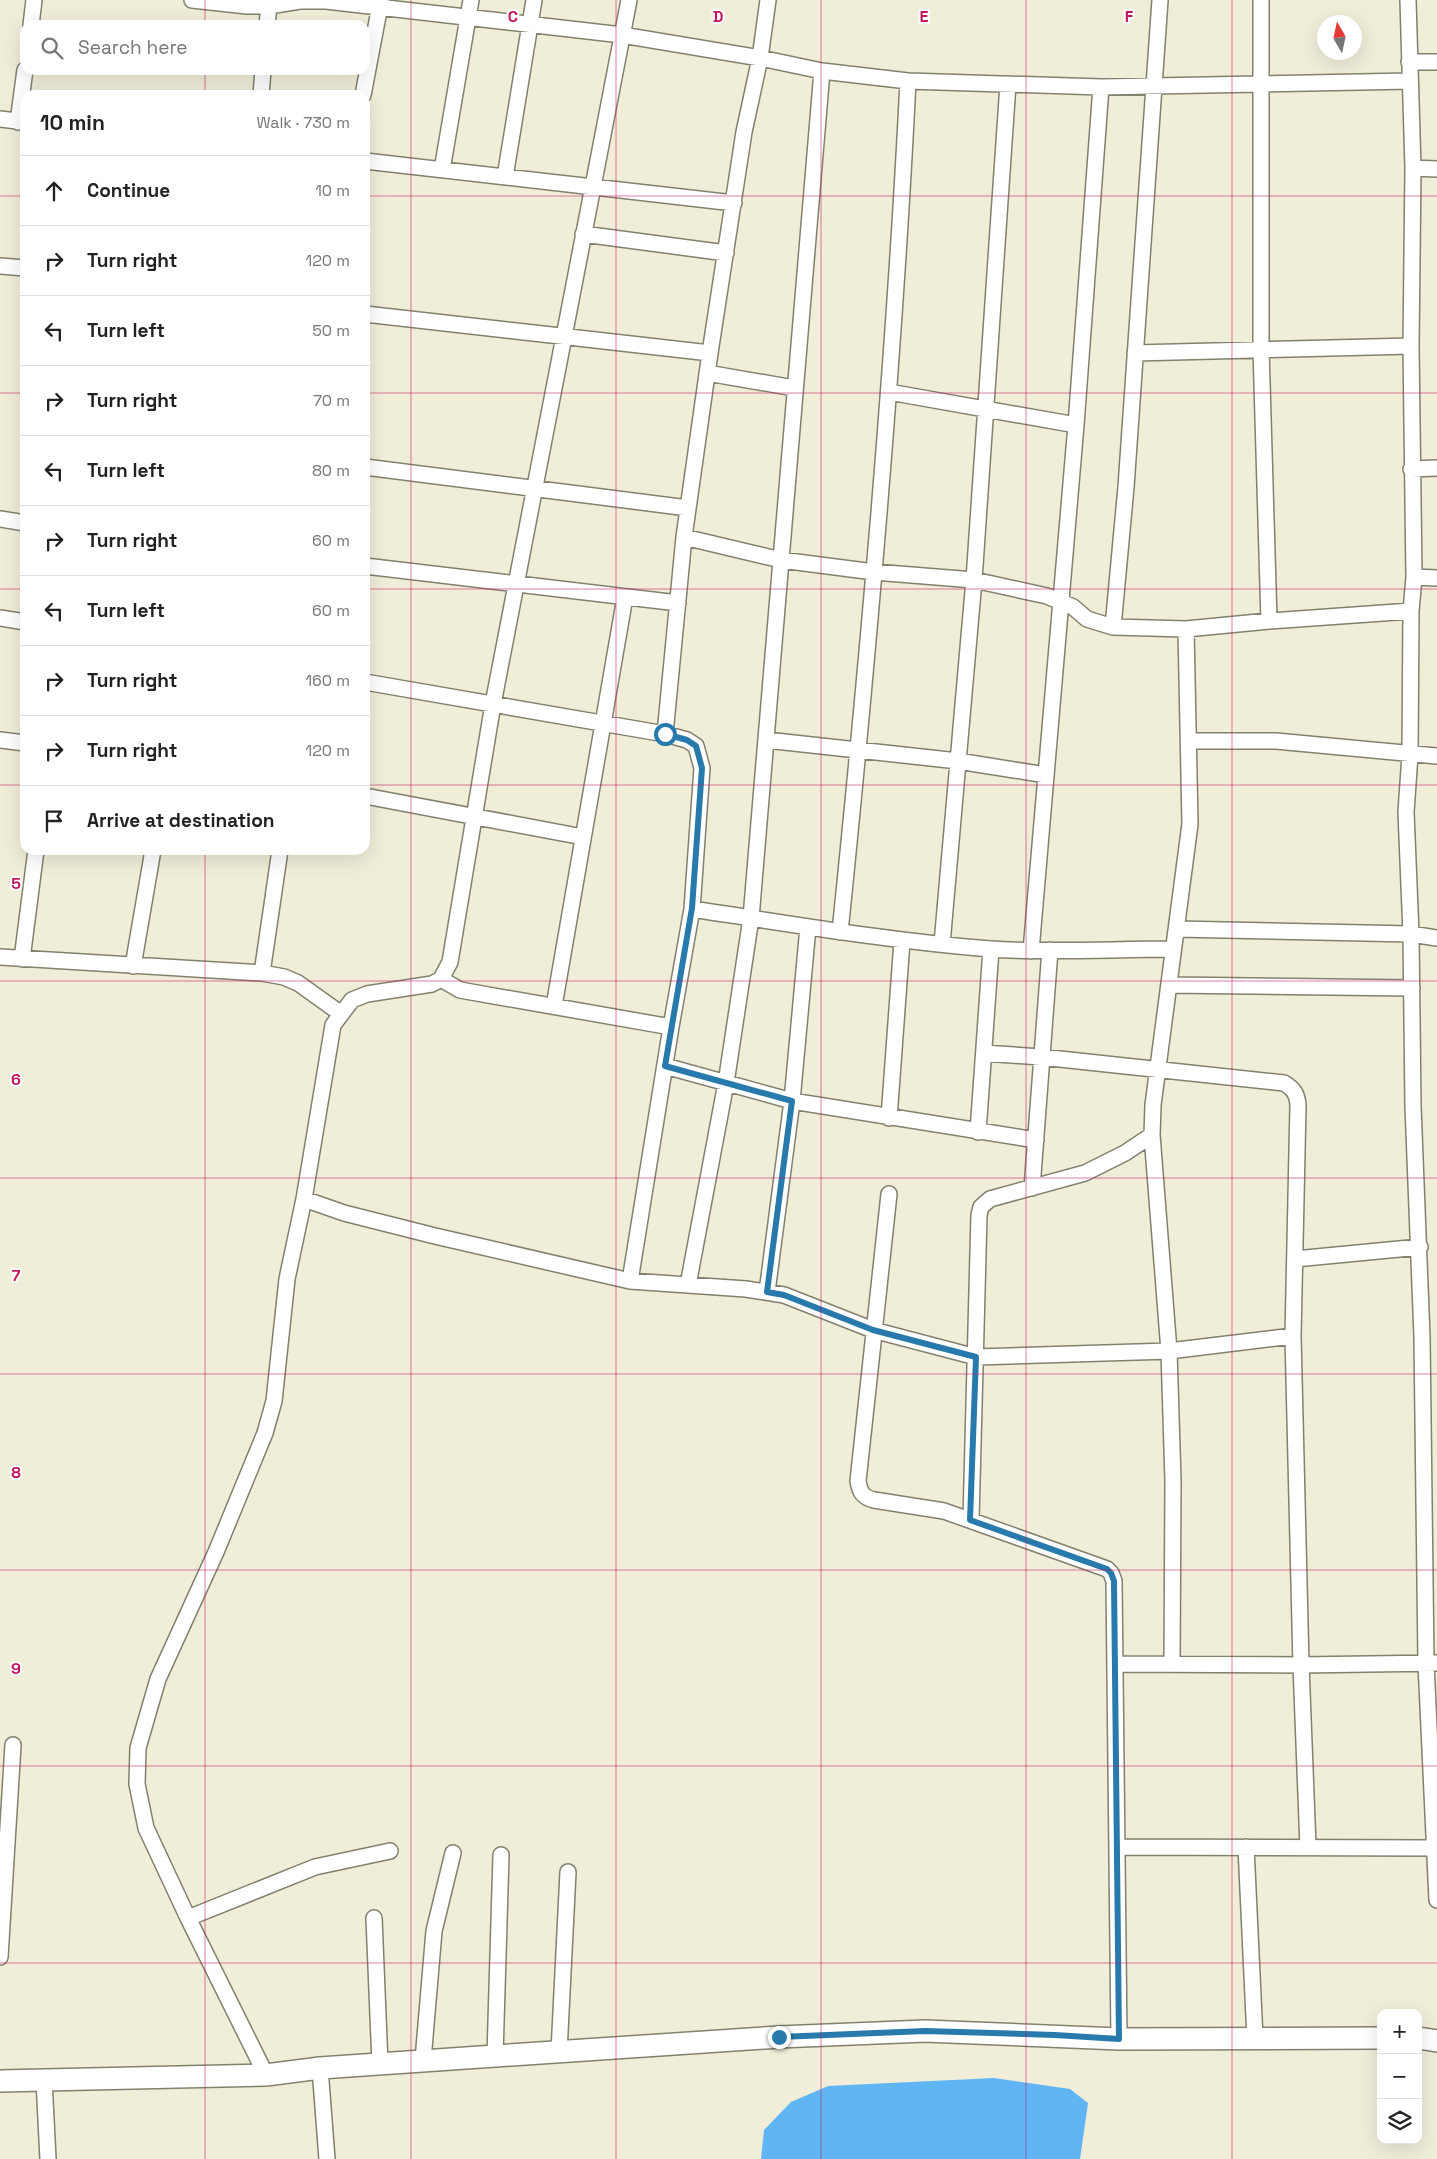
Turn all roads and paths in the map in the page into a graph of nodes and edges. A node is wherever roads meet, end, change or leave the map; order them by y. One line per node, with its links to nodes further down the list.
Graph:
1 (34, 0): 13 (street)
2 (198, 0): 11 (street)
3 (471, 0): 12 (street)
4 (534, 0): 15 (street)
5 (629, 0): 16 (street)
6 (768, 0): 18 (street)
7 (1160, 0): 29 (street)
8 (1261, 0): 28 (street)
9 (1408, 0): 19 (street)
10 (380, 4): 11 (street); 12 (street); 17 (street)
11 (269, 6): 14 (street)
12 (468, 18): 15 (street); 39 (street)
13 (32, 20)
14 (268, 20)
15 (530, 25): 16 (street); 40 (street)
16 (622, 35): 18 (street); 41 (street)
17 (370, 58)
18 (760, 58): 21 (street); 42 (street)
19 (1409, 62): 20 (street); 26 (street)
20 (1437, 62)
21 (822, 71): 25 (street); 54 (street)
22 (25, 75): 31 (street)
23 (263, 75): 32 (street)
24 (367, 75): 33 (street)
25 (908, 81): 27 (street); 55 (street)
26 (1410, 81): 28 (street); 37 (street)
27 (1008, 84): 30 (street); 56 (street)
28 (1262, 85): 29 (street); 50 (street)
29 (1155, 86): 30 (street); 52 (street)
30 (1101, 87): 57 (street)
31 (24, 90)
32 (261, 90)
33 (364, 90)
34 (0, 119): 35 (street)
35 (20, 122)
36 (370, 162): 39 (street)
37 (1413, 168): 38 (street); 49 (street)
38 (1437, 169)
39 (442, 170): 40 (street)
40 (505, 177): 41 (street)
41 (592, 187): 42 (street); 43 (street)
42 (734, 203): 44 (street)
43 (583, 234): 44 (street); 48 (street)
44 (726, 254): 51 (street)
45 (0, 266): 46 (street)
46 (20, 268)
47 (370, 315): 48 (street)
48 (564, 336): 51 (street); 61 (street)
49 (1410, 346): 50 (street); 60 (street)
50 (1262, 348): 52 (street); 79 (street)
51 (710, 352): 53 (street)
52 (1135, 353): 80 (street)
53 (707, 373): 54 (street); 62 (street)
54 (794, 388): 66 (street)
55 (888, 392): 56 (street); 68 (street)
56 (985, 409): 57 (street); 71 (street)
57 (1076, 425): 74 (street)
58 (370, 468): 61 (street)
59 (1437, 468): 60 (street)
60 (1411, 469): 69 (street)
61 (536, 488): 62 (street); 72 (street)
62 (688, 508): 65 (street)
63 (0, 519): 64 (street)
64 (20, 522)
65 (684, 536): 66 (street); 75 (street)
66 (781, 560): 68 (street); 87 (street)
67 (370, 567): 72 (street)
68 (874, 572): 71 (street); 90 (street)
69 (1414, 577): 70 (street); 76 (street)
70 (1437, 578)
71 (974, 580): 74 (street); 93 (street)
72 (516, 584): 73 (street); 83 (street)
73 (625, 597): 75 (street); 84 (street)
74 (1061, 601): 80 (street); 94 (street)
75 (678, 603): 85 (street)
76 (1411, 611): 79 (street); 91 (street)
77 (0, 618): 78 (street)
78 (20, 621)
79 (1269, 621): 81 (street)
80 (1113, 627): 81 (street)
81 (1186, 629): 89 (street)
82 (370, 683): 83 (street)
83 (493, 704): 84 (street); 96 (street)
84 (603, 723): 85 (street); 97 (street)
85 (665, 734): 101 (street)
86 (0, 740): 88 (street)
87 (766, 740): 90 (street); 102 (street)
88 (20, 742)
89 (1189, 742): 91 (street); 104 (street)
90 (859, 750): 93 (street); 105 (street)
91 (1410, 754): 92 (street); 106 (street)
92 (1437, 756)
93 (958, 761): 94 (street); 109 (street)
94 (1046, 775): 113 (street)
95 (370, 797): 96 (street)
96 (474, 816): 97 (street); 118 (street)
97 (583, 837): 121 (street)
98 (35, 855): 115 (street)
99 (152, 855): 116 (street)
100 (279, 855): 117 (street)
101 (692, 908): 102 (street); 123 (street)
102 (751, 918): 103 (street); 128 (street)
103 (808, 927): 105 (street); 129 (street)
104 (1177, 929): 106 (street); 111 (street)
105 (840, 932): 108 (street)
106 (1411, 934): 107 (street); 120 (street)
107 (1437, 938)
108 (902, 941): 109 (street); 130 (street)
109 (942, 944): 110 (street)
110 (991, 949): 113 (street); 124 (street)
111 (1172, 949): 112 (street); 119 (street)
112 (1050, 950): 113 (street); 125 (street)
113 (1031, 951)
114 (0, 957): 115 (street)
115 (22, 959): 116 (street)
116 (133, 966): 117 (street)
117 (262, 973): 122 (street)
118 (441, 979): 121 (street); 122 (street)
119 (1169, 984): 120 (street); 127 (street)
120 (1412, 988): 137 (street)
121 (554, 1006): 123 (street)
122 (340, 1013): 136 (street)
123 (671, 1027): 126 (street)
124 (984, 1053): 125 (street); 131 (street)
125 (1041, 1057): 127 (street); 133 (street)
126 (665, 1066): 128 (street); 139 (street)
127 (1160, 1069): 132 (street); 138 (street)
128 (726, 1083): 129 (street); 140 (street)
129 (792, 1101): 130 (street); 141 (street)
130 (889, 1118): 131 (street)
131 (978, 1132): 133 (street)
132 (1152, 1134): 134 (street); 144 (street)
133 (1036, 1140): 134 (street)
134 (1032, 1188): 145 (street)
135 (889, 1194): 142 (street)
136 (304, 1199): 139 (street); 162 (street)
137 (1420, 1247): 138 (street); 147 (street)
138 (1294, 1260): 143 (street)
139 (630, 1281): 140 (street)
140 (688, 1285): 141 (street)
141 (767, 1292): 142 (street)
142 (873, 1330): 145 (street); 146 (street)
143 (1293, 1336): 144 (street); 150 (street)
144 (1169, 1351): 145 (street); 149 (street)
145 (976, 1357): 146 (street)
146 (970, 1520): 148 (street)
147 (1431, 1663): 150 (street); 156 (street)
148 (1115, 1664): 149 (street); 153 (street)
149 (1172, 1664): 150 (street)
150 (1301, 1666): 155 (street)
151 (13, 1745): 152 (street)
152 (3, 1839): 164 (street)
153 (1118, 1847): 154 (street); 166 (street)
154 (1246, 1847): 155 (street); 167 (street)
155 (1308, 1847): 156 (street)
156 (1436, 1848): 161 (street)
157 (390, 1851): 162 (street)
158 (453, 1854): 172 (street)
159 (501, 1855): 171 (street)
160 (568, 1872): 170 (street)
161 (1437, 1900)
162 (188, 1918): 175 (street)
163 (374, 1918): 173 (street)
164 (0, 1957)
165 (1377, 2038): 167 (street)
166 (1119, 2039): 167 (street); 170 (street)
167 (1255, 2039)
168 (1422, 2039): 169 (street)
169 (1437, 2041)
170 (559, 2052): 171 (street)
171 (495, 2056): 172 (street)
172 (423, 2060): 173 (street)
173 (380, 2064): 174 (street)
174 (320, 2068): 175 (street); 179 (street)
175 (266, 2075): 176 (street)
176 (44, 2080): 177 (street); 178 (street)
177 (0, 2081)
178 (48, 2159)
179 (327, 2159)

